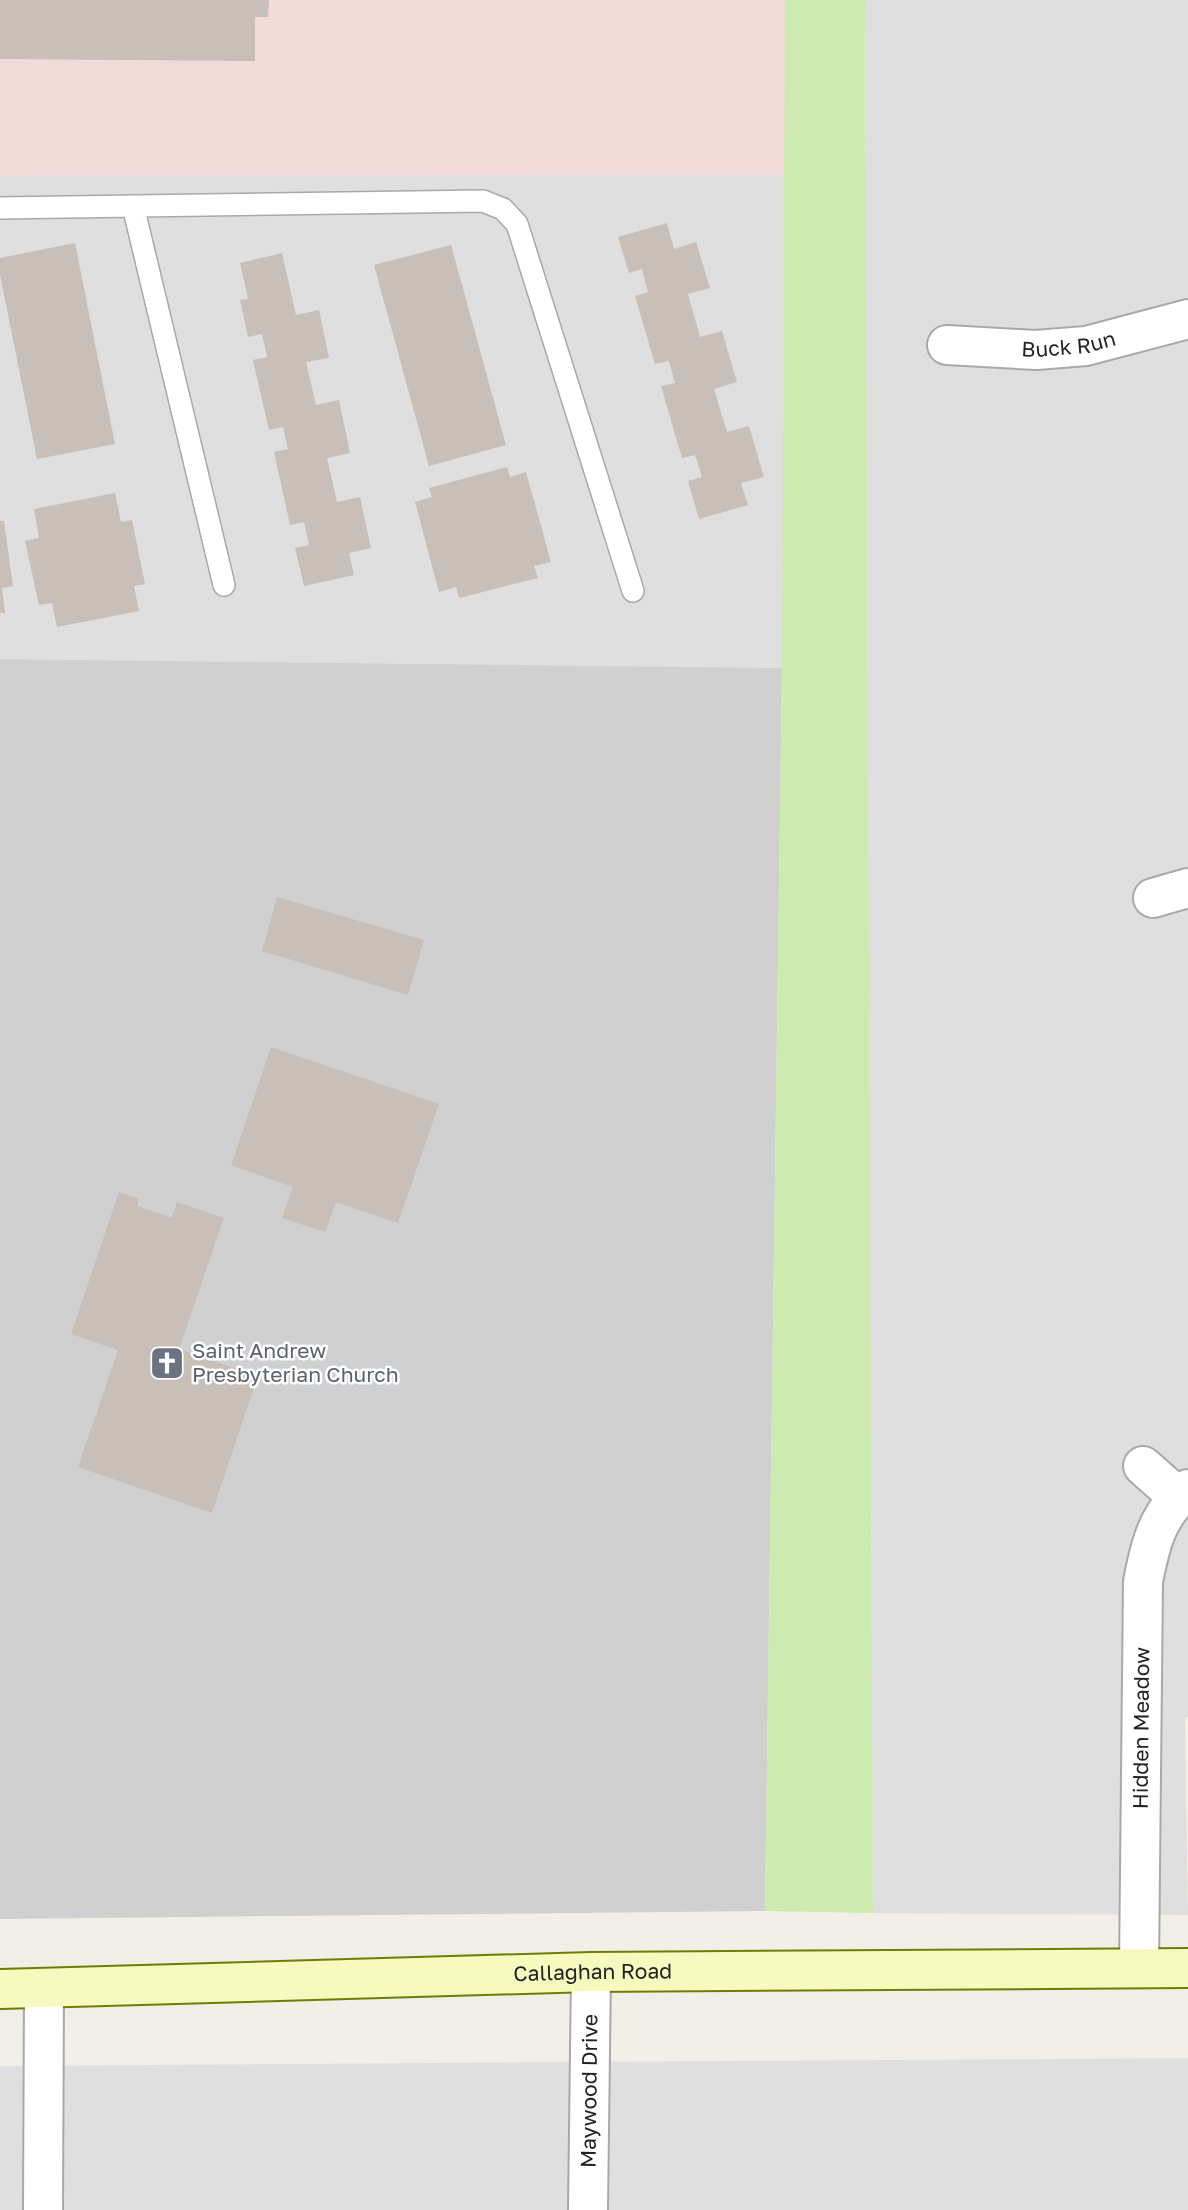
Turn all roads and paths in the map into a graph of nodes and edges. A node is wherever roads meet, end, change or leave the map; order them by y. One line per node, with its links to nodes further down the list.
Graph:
1 (133, 206): 2 (lane); 5 (lane); 6 (lane)
2 (0, 208)
3 (1188, 318): 4 (street, Buck Run)
4 (947, 345)
5 (224, 585)
6 (633, 591)
7 (1143, 1466): 8 (street, Hidden Meadow)
8 (1183, 1493): 9 (street, Hidden Meadow)
9 (1139, 1968): 10 (main road, Callaghan Road); 11 (main road, Callaghan Road)
10 (1188, 1968)
11 (591, 1972): 13 (main road, Callaghan Road); 15 (street, Maywood Drive)
12 (0, 1989): 13 (main road, Callaghan Road)
13 (44, 1989): 14 (street)
14 (43, 2210)
15 (588, 2210)

